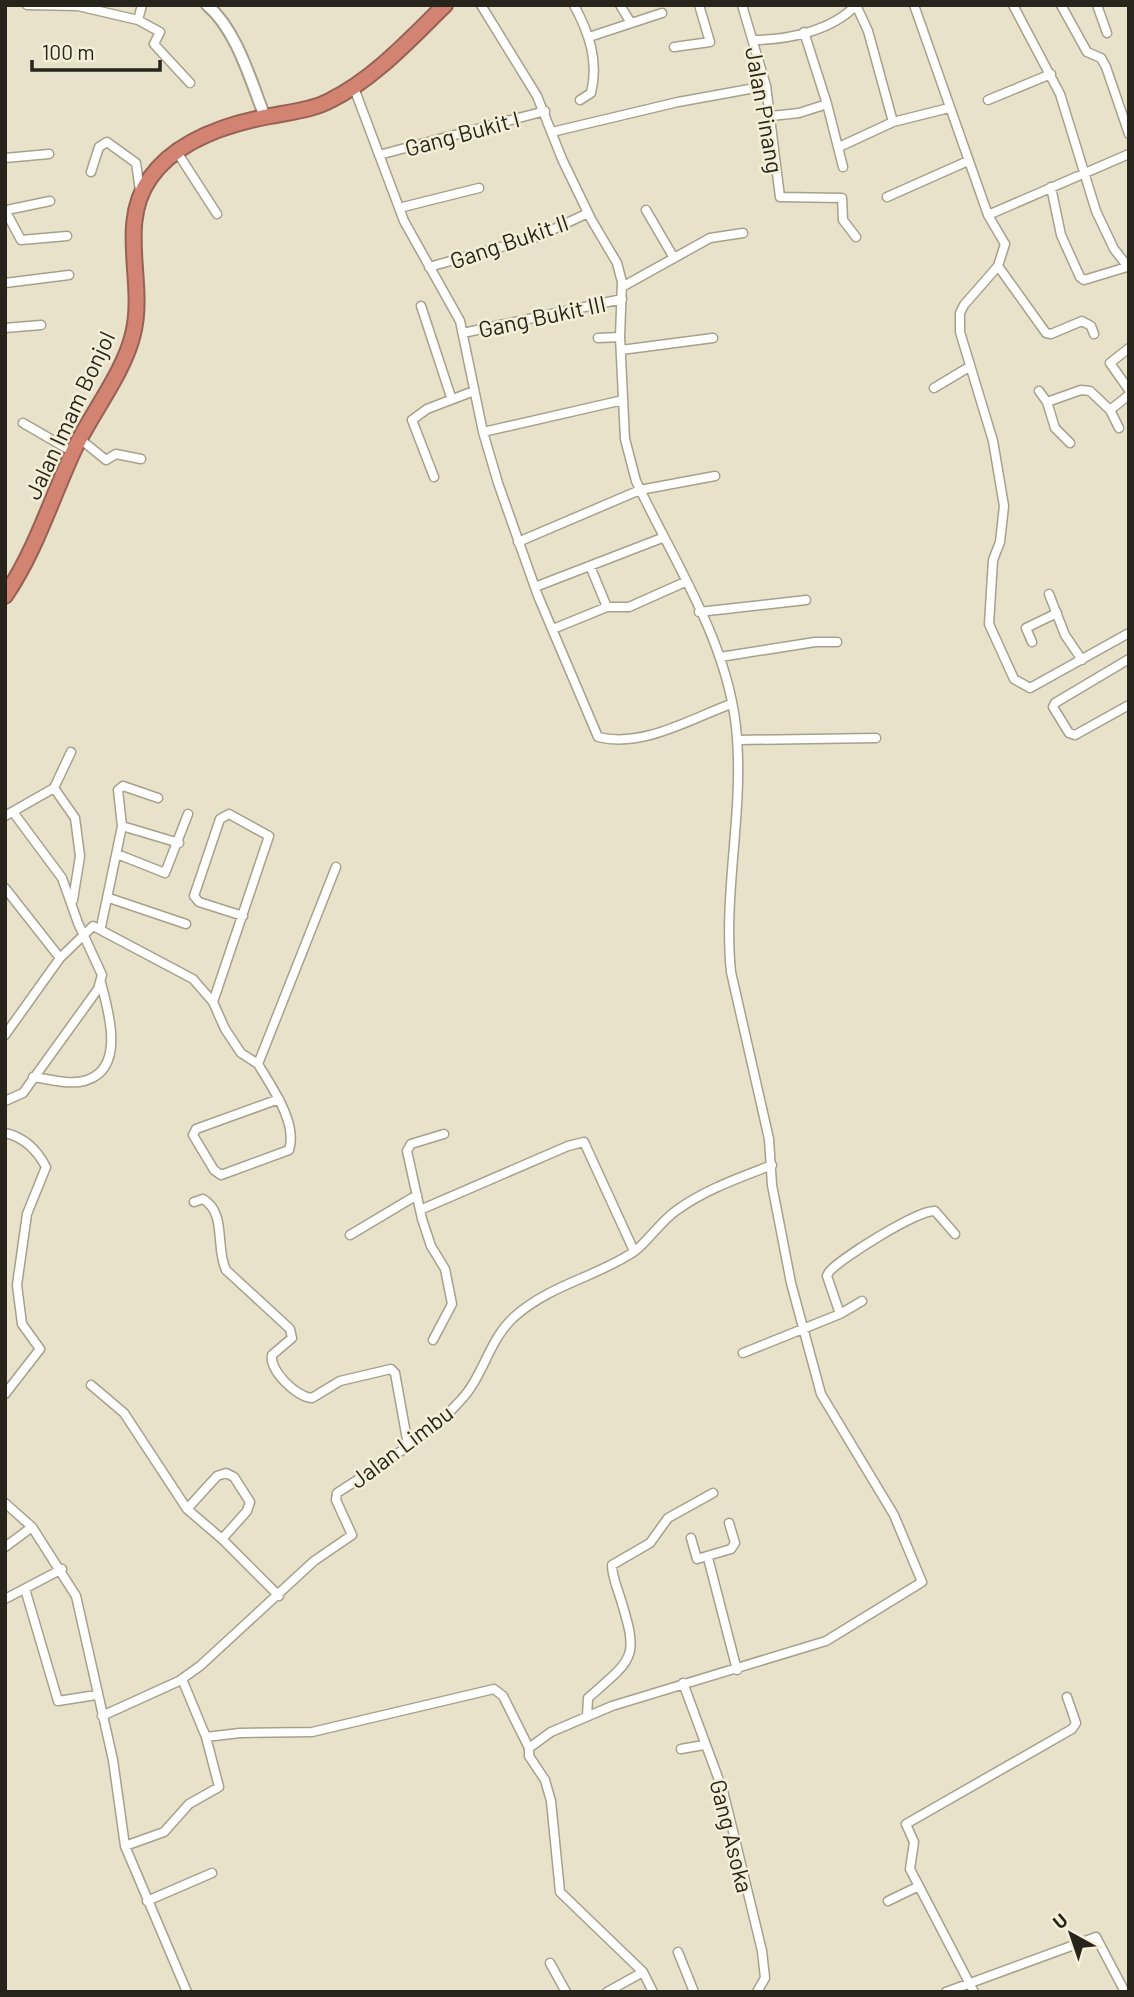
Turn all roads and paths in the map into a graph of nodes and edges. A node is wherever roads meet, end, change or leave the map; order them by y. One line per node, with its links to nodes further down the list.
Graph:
1 (27, 5): 14 (street)
2 (142, 5): 17 (street)
3 (445, 5): 27 (highway, Jalan Imam Bonjol)
4 (481, 5): 32 (street)
5 (574, 5): 21 (street)
6 (621, 5): 18 (street)
7 (699, 5): 23 (street)
8 (742, 5): 22 (street, Jalan Pinang)
9 (856, 5): 19 (street); 35 (street)
10 (914, 5): 31 (street)
11 (1013, 5): 24 (street)
12 (1061, 5): 37 (street)
13 (1097, 5): 20 (street)
14 (60, 6): 17 (street)
15 (213, 7): 34 (street)
16 (662, 13): 18 (street)
17 (138, 20): 25 (street)
18 (631, 23): 21 (street)
19 (804, 32): 22 (street); 30 (street)
20 (1107, 33)
21 (589, 37): 28 (street)
22 (753, 40): 26 (street, Jalan Pinang)
23 (674, 47)
24 (1051, 74): 29 (street); 46 (street)
25 (190, 83)
26 (766, 86): 33 (street, Jalan Pinang); 36 (street)
27 (354, 88): 34 (highway, Jalan Imam Bonjol); 42 (street)
28 (580, 100)
29 (988, 100)
30 (827, 104): 33 (street); 38 (street)
31 (949, 108): 35 (street); 44 (street)
32 (545, 111): 36 (street); 42 (street, Gang Bukit I)
33 (771, 116): 61 (street, Jalan Pinang)
34 (265, 117): 39 (highway, Jalan Imam Bonjol)
35 (893, 122): 38 (street)
36 (552, 132): 56 (street)
37 (1129, 134)
38 (839, 147): 45 (street)
39 (177, 152): 50 (highway, Jalan Imam Bonjol); 57 (street)
40 (49, 154): 43 (street)
41 (1129, 154): 46 (street)
42 (379, 155): 53 (street)
43 (5, 158)
44 (968, 161): 51 (street); 58 (street)
45 (843, 167)
46 (1086, 171): 48 (street); 65 (street)
47 (91, 172): 50 (street)
48 (1051, 187): 58 (street); 65 (street)
49 (479, 188): 53 (street)
50 (141, 194): 93 (highway, Jalan Imam Bonjol)
51 (887, 197)
52 (50, 201): 54 (street)
53 (399, 208): 64 (street)
54 (6, 210): 60 (street)
55 (646, 210): 62 (street)
56 (588, 213): 64 (street, Gang Bukit II); 68 (street)
57 (217, 214)
58 (988, 215): 63 (street)
59 (743, 233): 62 (street)
60 (66, 236)
61 (856, 237)
62 (674, 258): 68 (street)
63 (998, 266): 74 (street); 80 (street)
64 (429, 267): 73 (street)
65 (1128, 268)
66 (69, 275): 67 (street)
67 (5, 283)
68 (622, 287): 69 (street)
69 (622, 299): 73 (street, Gang Bukit III); 75 (street)
70 (421, 306): 85 (street)
71 (41, 325): 72 (street)
72 (5, 328)
73 (463, 333): 82 (street)
74 (1094, 334)
75 (620, 337): 76 (street); 79 (street)
76 (598, 338)
77 (713, 338): 79 (street)
78 (1129, 348): 84 (street)
79 (621, 350): 86 (street)
80 (969, 367): 81 (street); 115 (street)
81 (934, 388)
82 (474, 391): 85 (street); 91 (street)
83 (1039, 391): 87 (street)
84 (1129, 393): 88 (street)
85 (451, 397): 96 (street)
86 (623, 400): 91 (street); 97 (street)
87 (1047, 402): 88 (street); 92 (street)
88 (1110, 410): 90 (street)
89 (23, 423): 93 (street)
90 (1119, 428)
91 (483, 432): 99 (street)
92 (1070, 443)
93 (77, 445): 94 (street); 104 (highway, Jalan Imam Bonjol)
94 (141, 459)
95 (715, 476): 97 (street)
96 (434, 477)
97 (640, 489): 98 (street); 99 (street)
98 (662, 538): 100 (street); 101 (street)
99 (518, 542): 102 (street)
100 (590, 566): 102 (street); 106 (street)
101 (685, 582): 106 (street); 107 (street)
102 (535, 587): 109 (street)
103 (1049, 594): 108 (street)
104 (5, 596)
105 (806, 600): 107 (street)
106 (607, 607): 109 (street)
107 (699, 612): 113 (street)
108 (1057, 613): 112 (street); 115 (street)
109 (553, 629): 116 (street)
110 (1128, 634): 115 (street)
111 (837, 642): 113 (street)
112 (1032, 642)
113 (720, 657): 116 (street)
114 (1129, 659): 117 (street)
115 (1082, 660)
116 (731, 704): 119 (street)
117 (1129, 705)
118 (876, 738): 119 (street)
119 (738, 740): 146 (street)
120 (71, 752): 121 (street)
121 (54, 789): 123 (street); 131 (street)
122 (158, 798): 125 (street)
123 (9, 814): 131 (street)
124 (188, 814): 126 (street)
125 (122, 826): 126 (street); 127 (street)
126 (178, 843): 127 (street)
127 (117, 854): 130 (street)
128 (336, 867): 140 (street)
129 (5, 888): 136 (street)
130 (109, 898): 133 (street); 134 (street)
131 (73, 900): 135 (street)
132 (243, 916): 132 (street); 138 (street)
133 (186, 924)
134 (101, 927): 135 (street); 138 (street)
135 (82, 933): 136 (street); 137 (street)
136 (60, 958): 139 (street)
137 (101, 983): 141 (street); 141 (street)
138 (213, 1002): 140 (street)
139 (5, 1035)
140 (258, 1063): 142 (street)
141 (33, 1077): 143 (street)
142 (279, 1099): 142 (street)
143 (5, 1101)
144 (5, 1133): 159 (street)
145 (444, 1134): 147 (street)
146 (772, 1165): 152 (street, Jalan Limbu); 155 (street)
147 (417, 1195): 149 (street); 151 (street)
148 (194, 1202): 160 (street)
149 (421, 1210): 152 (street); 156 (street)
150 (956, 1234): 154 (street)
151 (350, 1235)
152 (634, 1251): 160 (street, Jalan Limbu)
153 (862, 1301): 154 (street)
154 (840, 1314): 155 (street)
155 (803, 1327): 157 (street); 174 (street)
156 (433, 1340)
157 (743, 1353)
158 (91, 1385): 163 (street)
159 (5, 1394)
160 (408, 1445): 172 (street, Jalan Limbu)
161 (713, 1493): 180 (street)
162 (5, 1503): 165 (street)
163 (187, 1509): 167 (street); 167 (street)
164 (729, 1523): 169 (street)
165 (32, 1527): 168 (street); 170 (street)
166 (691, 1538): 169 (street)
167 (222, 1539): 172 (street)
168 (5, 1547)
169 (708, 1558): 174 (street)
170 (62, 1569): 171 (street); 177 (street)
171 (25, 1589): 173 (street); 177 (street)
172 (279, 1596): 175 (street, Jalan Limbu)
173 (6, 1598)
174 (737, 1670): 176 (street)
175 (182, 1679): 179 (street, Jalan Limbu); 181 (street)
176 (682, 1683): 180 (street); 182 (street, Gang Asoka)
177 (96, 1695): 179 (street)
178 (1067, 1697): 187 (street)
179 (102, 1716): 185 (street)
180 (587, 1716): 183 (street)
181 (206, 1737): 183 (street); 185 (street)
182 (704, 1745): 184 (street); 199 (street, Gang Asoka)
183 (529, 1748): 192 (street)
184 (681, 1749)
185 (125, 1846): 188 (street)
186 (212, 1873): 188 (street)
187 (919, 1886): 189 (street); 193 (street)
188 (147, 1901): 194 (street)
189 (888, 1901)
190 (678, 1952): 198 (street)
191 (550, 1963): 195 (street)
192 (643, 1972): 196 (street); 197 (street)
193 (972, 1987): 200 (street); 201 (street)
194 (187, 1992)
195 (566, 1992)
196 (607, 1992)
197 (653, 1992)
198 (694, 1992)
199 (757, 1992)
200 (946, 1992)
201 (1125, 1992)

